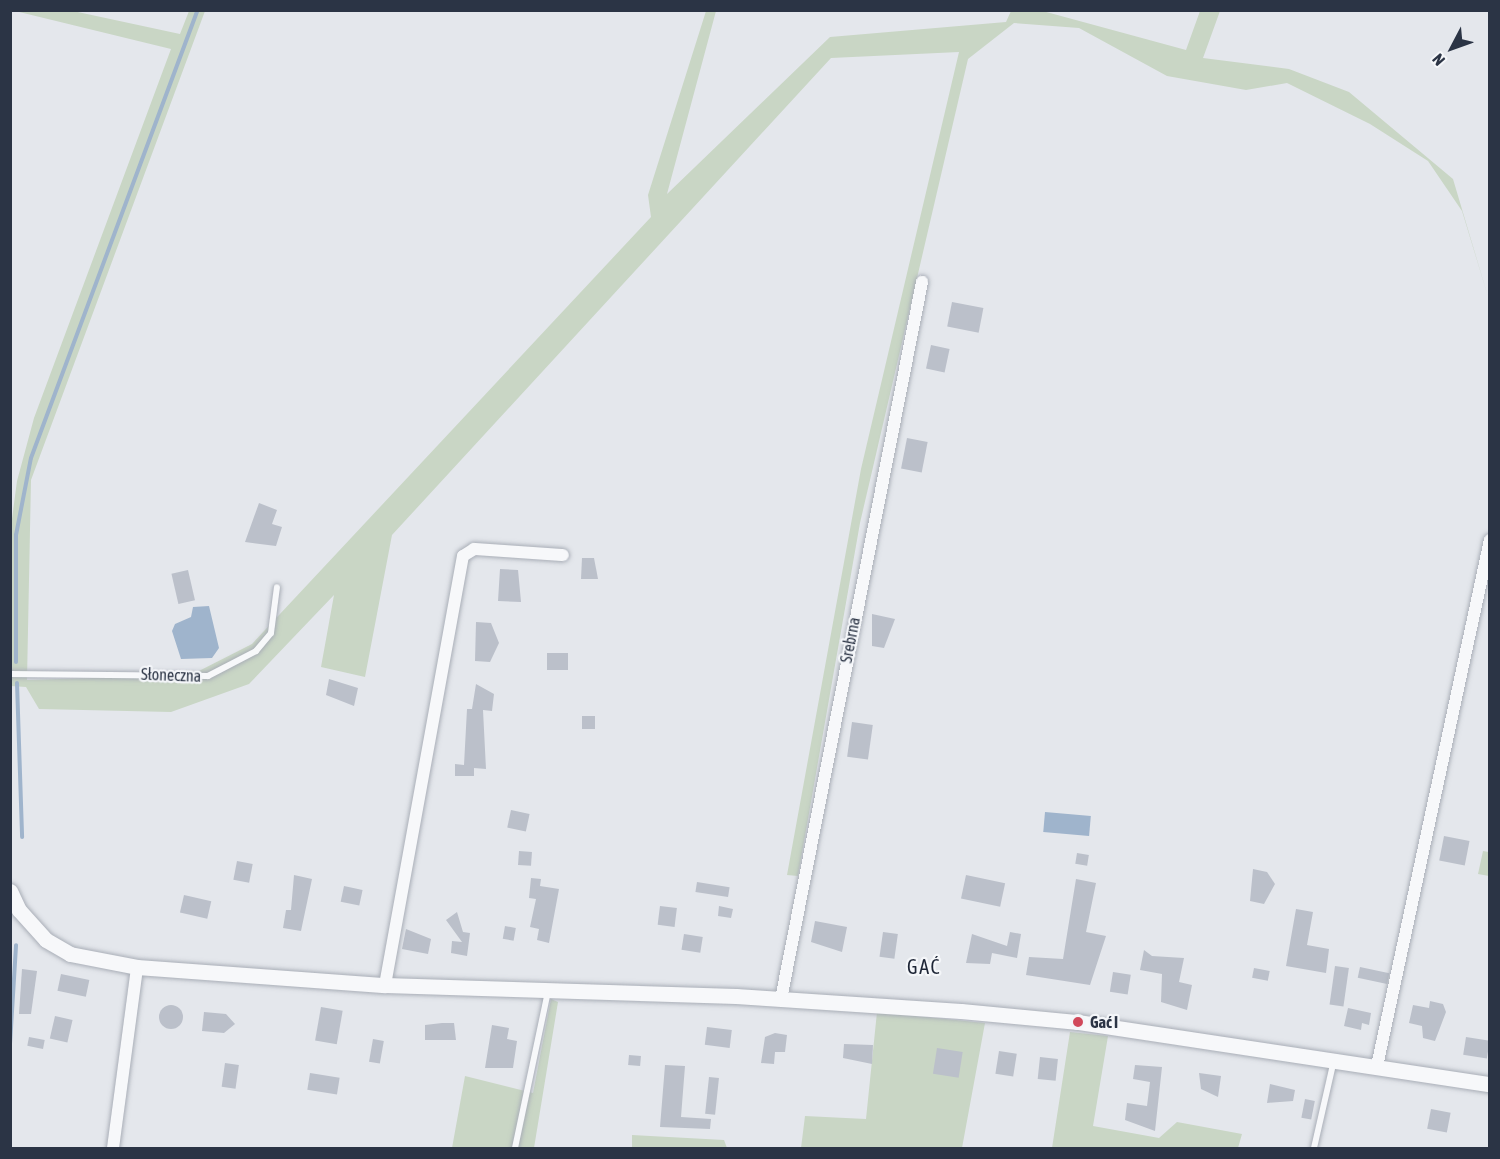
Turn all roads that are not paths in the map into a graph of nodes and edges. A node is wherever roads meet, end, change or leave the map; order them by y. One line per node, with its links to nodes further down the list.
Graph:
1 (922, 282): 10 (street, Srebrna)
2 (1490, 540): 12 (street)
3 (563, 555): 8 (street)
4 (277, 587): 5 (lane, Słoneczna)
5 (10, 674)
6 (10, 891): 7 (street)
7 (137, 967): 8 (street); 14 (street)
8 (384, 985): 9 (street)
9 (548, 990): 10 (street); 15 (lane)
10 (781, 999): 11 (street)
11 (1334, 1060): 12 (street); 16 (lane)
12 (1377, 1066): 13 (street)
13 (1490, 1084)
14 (113, 1149)
15 (515, 1149)
16 (1314, 1149)

